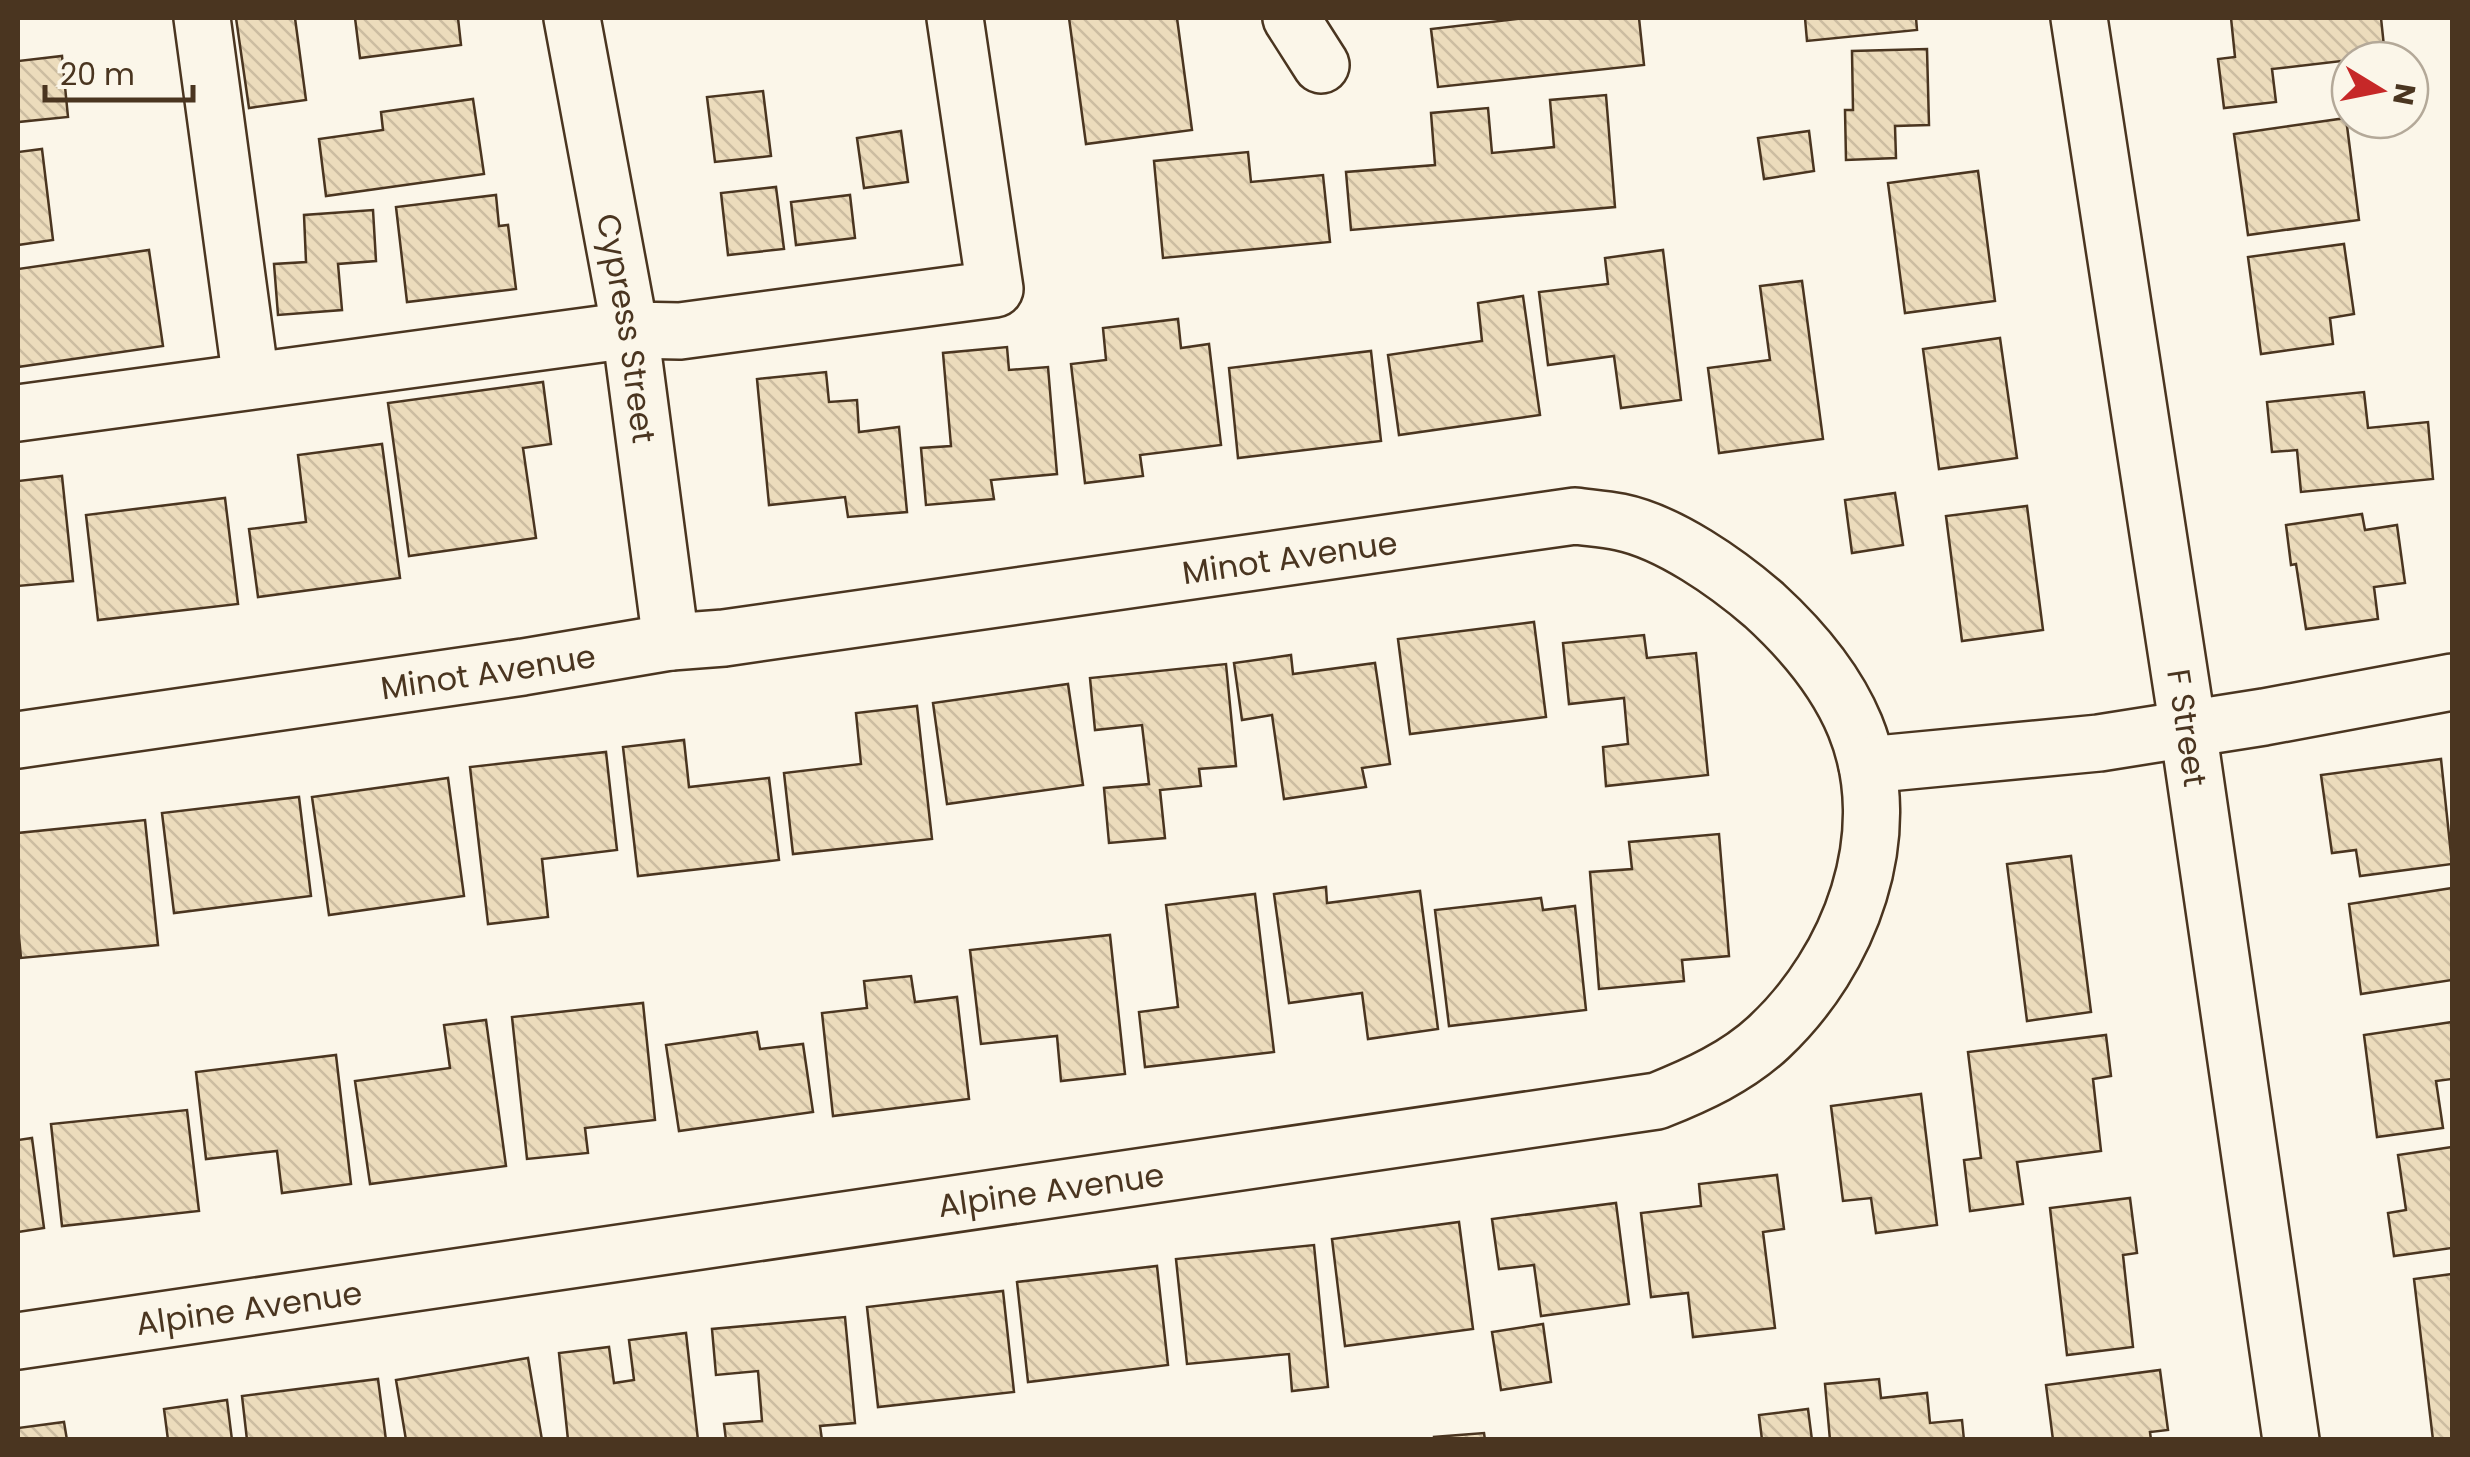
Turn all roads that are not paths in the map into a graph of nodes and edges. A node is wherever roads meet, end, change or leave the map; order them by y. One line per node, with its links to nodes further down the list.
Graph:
1 (202, 18): 8 (street)
2 (572, 18): 7 (street, Cypress Street)
3 (955, 18): 7 (street)
4 (1291, 18): 6 (street)
5 (2078, 18): 12 (street, F Street)
6 (1321, 66)
7 (630, 330): 8 (street); 10 (street, Cypress Street)
8 (251, 380): 9 (street)
9 (18, 413)
10 (671, 642): 13 (street, Minot Avenue); 14 (street, Minot Avenue)
11 (2452, 682): 12 (street)
12 (2188, 728): 14 (street); 16 (street, F Street)
13 (18, 740)
14 (1867, 765): 15 (street, Alpine Avenue)
15 (18, 1341)
16 (2292, 1440)

